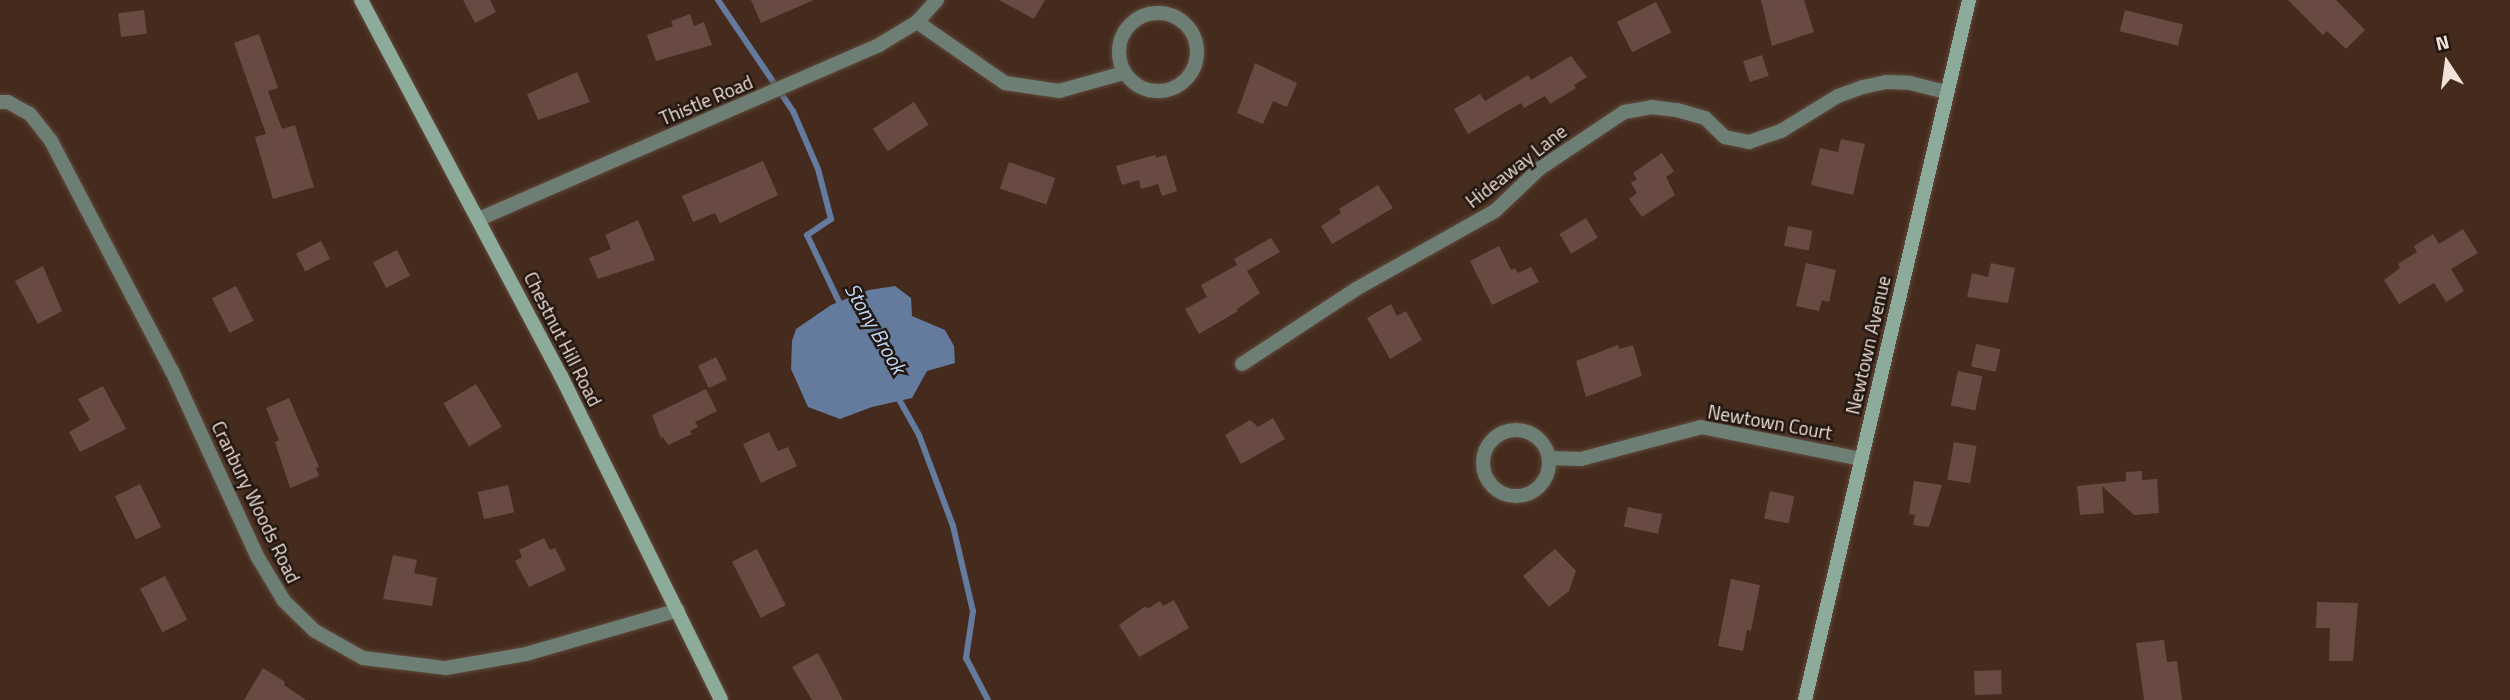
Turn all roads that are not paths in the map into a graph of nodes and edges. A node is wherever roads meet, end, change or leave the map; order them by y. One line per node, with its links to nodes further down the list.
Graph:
1 (361, 0): 8 (main road, Chestnut Hill Road)
2 (937, 0): 4 (street, Thistle Road)
3 (1969, 0): 6 (main road, Newtown Avenue)
4 (917, 22): 5 (street); 8 (street, Thistle Road)
5 (1124, 73): 5 (street)
6 (1947, 92): 9 (street, Hideaway Lane); 11 (main road, Newtown Avenue)
7 (0, 102): 12 (street, Cranbury Woods Road)
8 (479, 219): 12 (main road, Chestnut Hill Road)
9 (1242, 364)
10 (1549, 458): 10 (street); 11 (street, Newtown Court)
11 (1861, 459): 14 (main road, Newtown Avenue)
12 (678, 610): 13 (main road, Chestnut Hill Road)
13 (721, 700)
14 (1805, 700)

